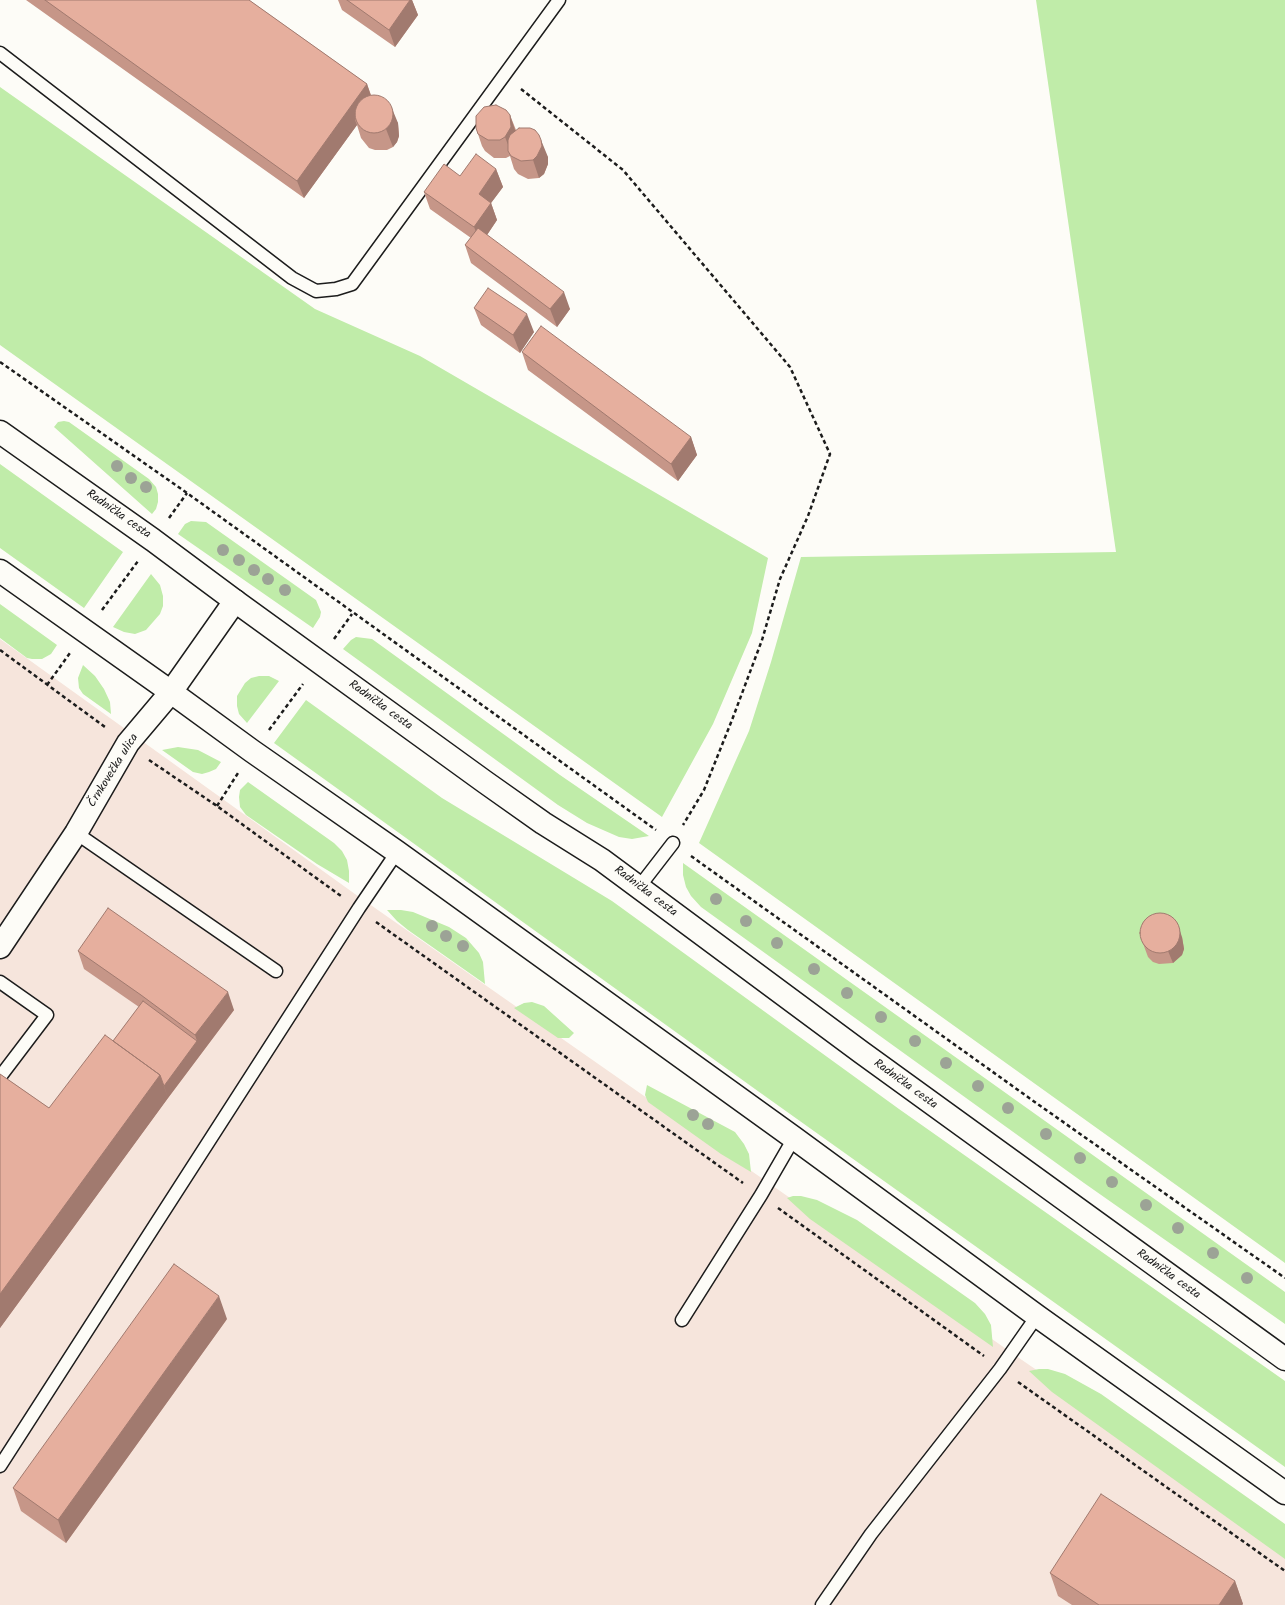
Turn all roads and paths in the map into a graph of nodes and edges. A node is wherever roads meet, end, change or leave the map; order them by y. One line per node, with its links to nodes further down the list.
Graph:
1 (559, 0): 3 (lane)
2 (0, 53): 3 (lane)
3 (504, 76): 26 (path)
4 (0, 362): 6 (path)
5 (0, 432): 10 (main road, Radnička cesta)
6 (187, 493): 7 (path); 11 (path)
7 (166, 522)
8 (138, 561): 12 (path)
9 (0, 571): 18 (main road)
10 (235, 601): 18 (main road, Črnkovečka ulica); 29 (main road, Radnička cesta)
11 (352, 614): 13 (path); 24 (path)
12 (98, 615)
13 (331, 643)
14 (0, 650): 16 (path)
15 (68, 655): 16 (path)
16 (46, 685): 19 (path)
17 (298, 690): 20 (path)
18 (171, 692): 25 (main road, Črnkovečka ulica); 27 (main road)
19 (110, 731)
20 (265, 735)
21 (144, 756): 23 (path)
22 (241, 769): 23 (path)
23 (217, 806): 30 (path)
24 (657, 832)
25 (76, 833): 32 (main road, Črnkovečka ulica); 33 (lane)
26 (673, 843): 29 (lane)
27 (397, 852): 36 (main road); 45 (lane)
28 (688, 854): 39 (path)
29 (639, 887): 43 (main road, Radnička cesta)
30 (347, 900)
31 (370, 918): 37 (path)
32 (0, 946)
33 (276, 971)
34 (0, 982): 35 (lane)
35 (0, 1077)
36 (794, 1138): 40 (main road); 41 (lane)
37 (748, 1186)
38 (773, 1204): 42 (path)
39 (1285, 1278)
40 (1037, 1316): 46 (main road); 48 (lane)
41 (682, 1320)
42 (987, 1358)
43 (1285, 1359)
44 (1012, 1378): 47 (path)
45 (0, 1466)
46 (1285, 1493)
47 (1285, 1571)
48 (822, 1605)

